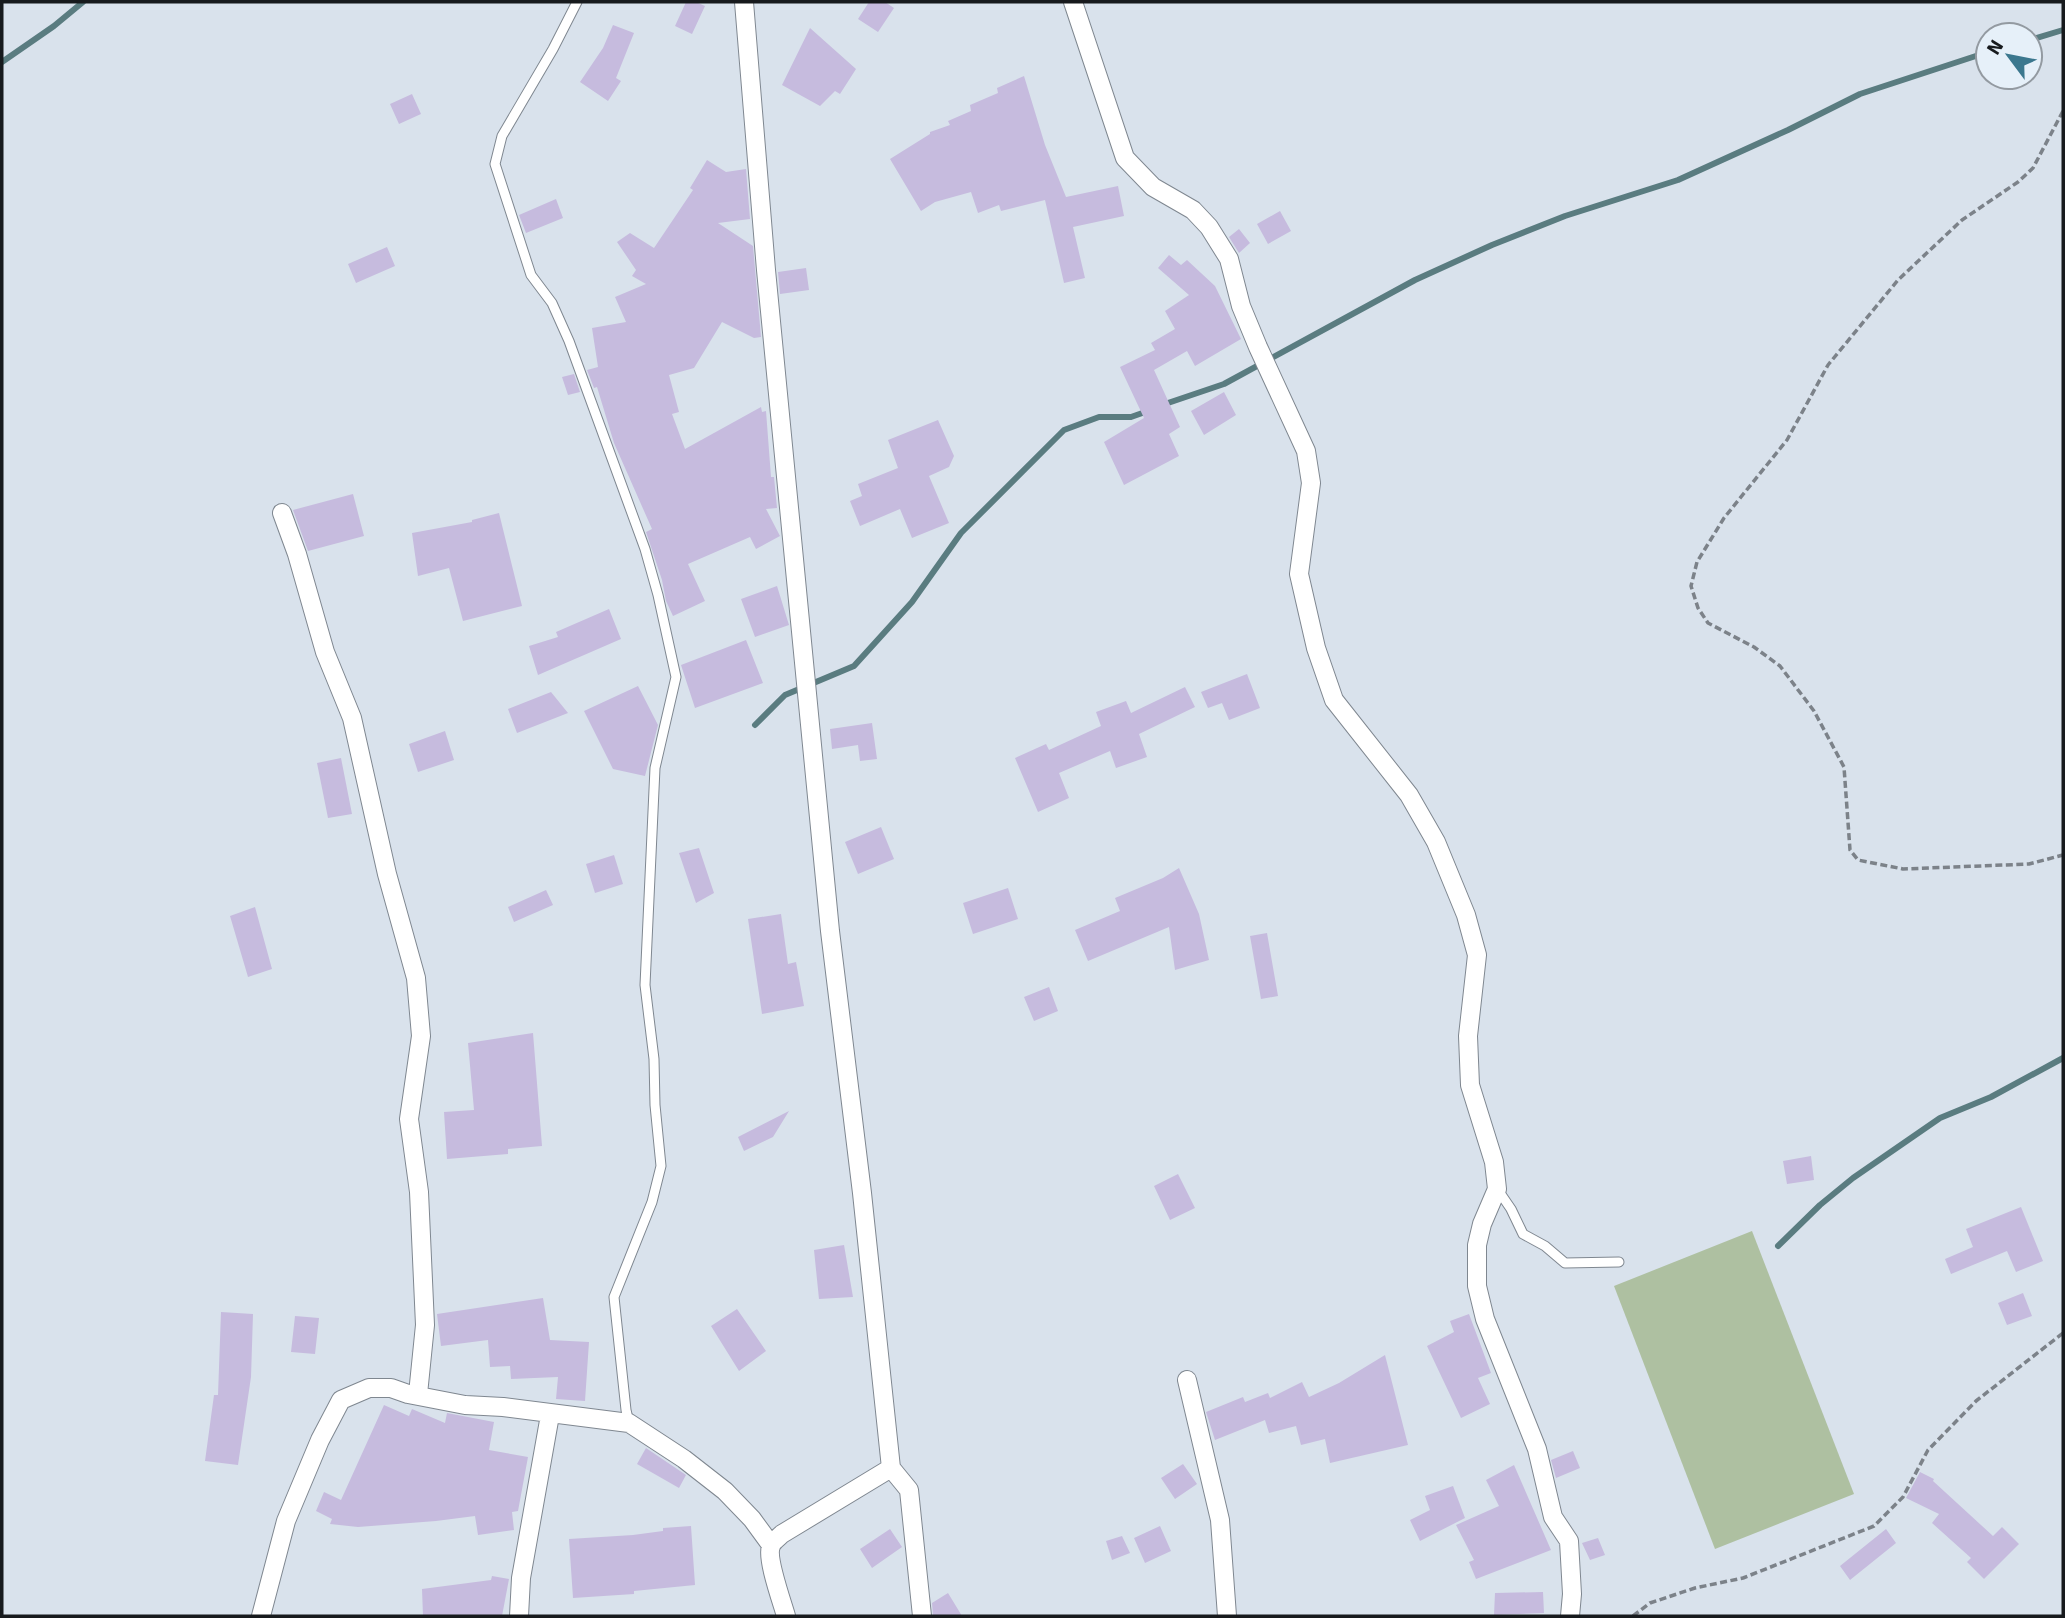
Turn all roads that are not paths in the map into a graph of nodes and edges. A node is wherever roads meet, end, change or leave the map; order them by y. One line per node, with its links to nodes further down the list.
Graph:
1 (578, 2): 10 (lane)
2 (744, 2): 11 (street)
3 (1073, 2): 5 (street)
4 (282, 513): 8 (street)
5 (1497, 1189): 6 (lane); 18 (street)
6 (1619, 1262)
7 (1187, 1380): 17 (street)
8 (418, 1394): 9 (street); 13 (street)
9 (550, 1415): 10 (street); 14 (street)
10 (629, 1423): 12 (street)
11 (891, 1468): 12 (street); 16 (street)
12 (771, 1545): 15 (street)
13 (261, 1616)
14 (519, 1616)
15 (786, 1616)
16 (922, 1616)
17 (1227, 1616)
18 (1570, 1616)

